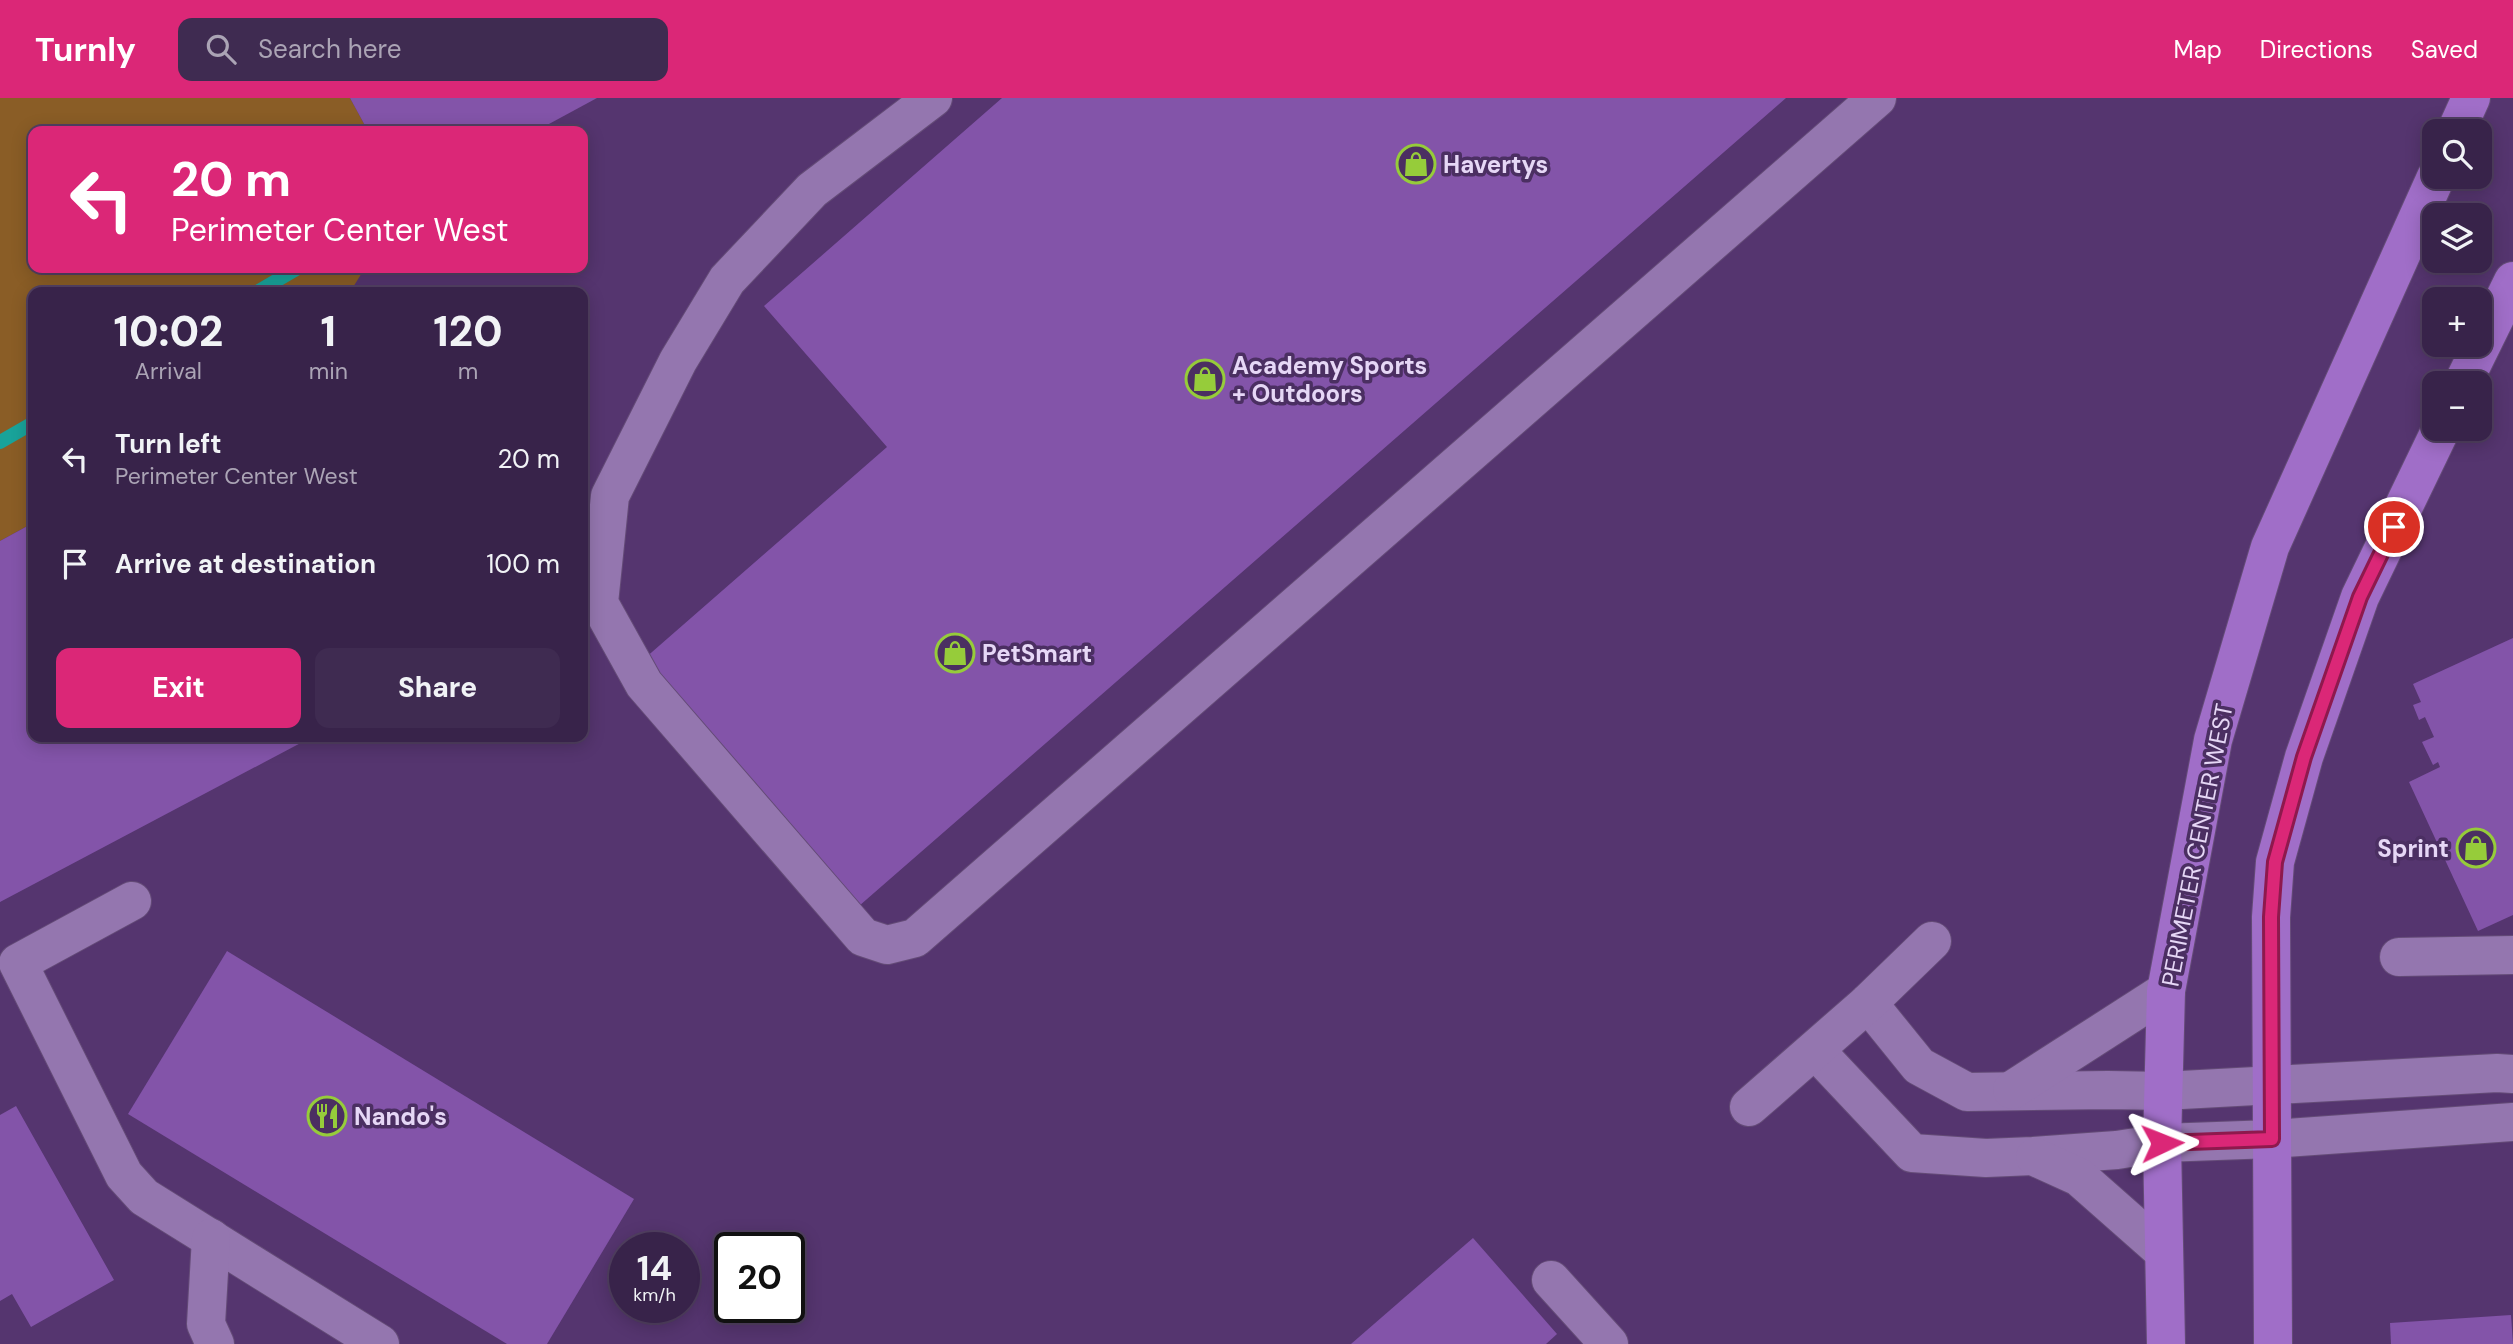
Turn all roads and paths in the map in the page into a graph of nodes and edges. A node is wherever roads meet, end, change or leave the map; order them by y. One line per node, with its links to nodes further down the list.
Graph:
1 (933, 98): 2 (lane)
2 (1877, 98)
3 (2471, 98): 4 (main road)
4 (2461, 119)
5 (2431, 189): 13 (main road, PERIMETER CENTER WEST)
6 (2513, 281): 7 (main road)
7 (2469, 371)
8 (2435, 441): 17 (main road)
9 (132, 901): 25 (lane)
10 (1932, 941): 14 (lane)
11 (2513, 955): 12 (lane)
12 (2399, 957)
13 (2166, 991): 18 (lane); 19 (main road, PERIMETER CENTER WEST)
14 (1868, 1003): 15 (lane); 18 (lane)
15 (1815, 1050): 20 (lane); 24 (lane)
16 (2513, 1074): 17 (lane)
17 (2272, 1086): 19 (lane); 22 (main road)
18 (2010, 1091): 19 (lane)
19 (2164, 1091): 23 (main road, PERIMETER CENTER WEST)
20 (1749, 1107)
21 (2513, 1122): 22 (lane)
22 (2272, 1139): 23 (lane); 32 (main road)
23 (2162, 1143): 24 (lane); 26 (main road, PERIMETER CENTER WEST)
24 (2033, 1156): 26 (lane)
25 (211, 1238): 28 (lane); 29 (lane)
26 (2164, 1252): 31 (main road, PERIMETER CENTER WEST)
27 (1551, 1280): 30 (lane)
28 (371, 1342)
29 (215, 1344)
30 (1609, 1344)
31 (2166, 1344)
32 (2273, 1344)

